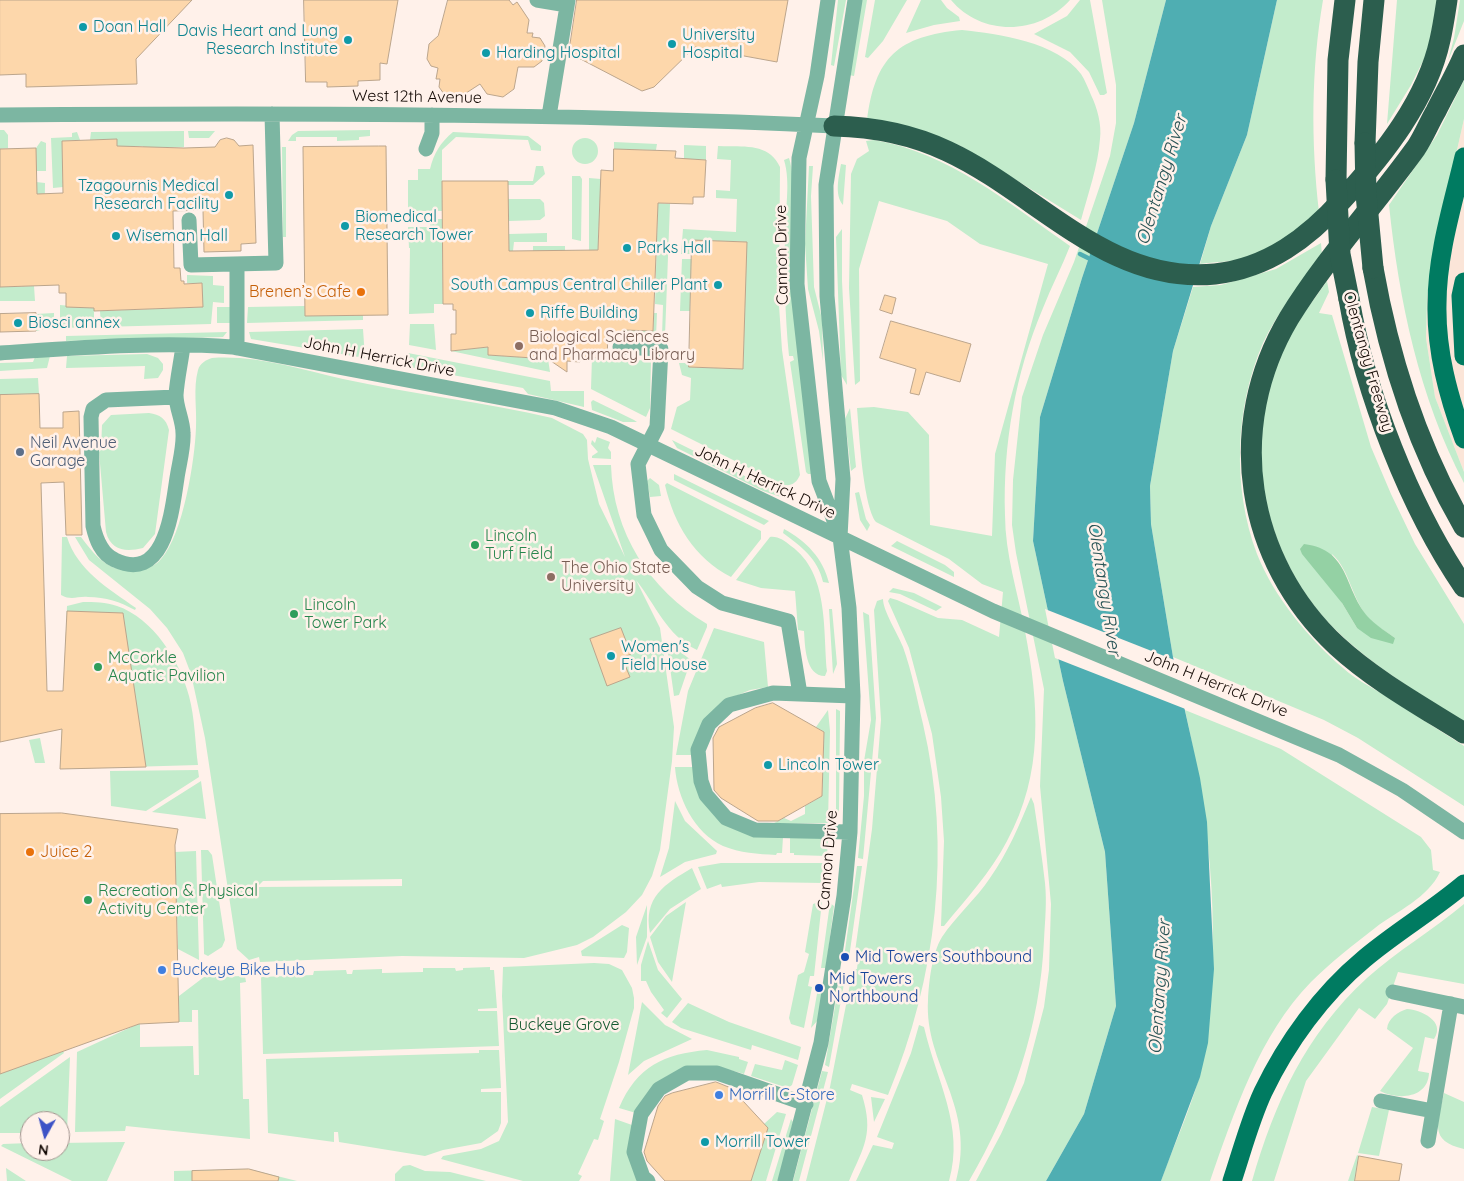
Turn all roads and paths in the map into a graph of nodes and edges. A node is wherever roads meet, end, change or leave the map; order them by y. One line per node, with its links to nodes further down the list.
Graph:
1 (537, 0): 7 (street)
2 (828, 0): 13 (street, Cannon Drive)
3 (855, 0): 14 (street, Cannon Drive)
4 (1345, 0): 30 (highway, Olentangy Freeway, bridge)
5 (1374, 0): 28 (highway, Olentangy Freeway, bridge)
6 (1447, 0): 14 (highway)
7 (568, 3): 12 (street)
8 (1464, 55): 33 (highway)
9 (272, 114): 10 (street, West 12th Avenue); 11 (street, West 12th Avenue); 18 (street)
10 (432, 114): 12 (street, West 12th Avenue); 15 (street)
11 (0, 115)
12 (549, 116): 13 (street, West 12th Avenue)
13 (806, 124): 14 (street, West 12th Avenue); 29 (street, Cannon Drive)
14 (834, 126): 29 (street, Cannon Drive)
15 (426, 149)
16 (1464, 157): 26 (main road)
17 (189, 220): 18 (street)
18 (238, 264): 22 (street)
19 (1464, 282): 24 (main road)
20 (184, 346): 22 (street, John H Herrick Drive); 23 (street, John H Herrick Drive); 25 (street)
21 (620, 347): 27 (street)
22 (237, 348): 27 (street, John H Herrick Drive)
23 (0, 353)
24 (1464, 356)
25 (176, 397): 25 (street)
26 (1464, 438)
27 (647, 445): 29 (street, John H Herrick Drive); 31 (street)
28 (1464, 528)
29 (840, 537): 32 (street, Cannon Drive); 35 (street, John H Herrick Drive)
30 (1464, 587)
31 (800, 694): 32 (street); 34 (street)
32 (853, 696): 34 (street, Cannon Drive)
33 (1464, 733)
34 (850, 832): 40 (street, Cannon Drive)
35 (1464, 832)
36 (1464, 884): 45 (main road)
37 (1393, 992): 38 (street)
38 (1457, 1006): 41 (street)
39 (1382, 1101): 41 (street)
40 (806, 1104): 43 (street); 44 (street, Cannon Drive)
41 (1433, 1111): 42 (street)
42 (1428, 1141)
43 (648, 1181)
44 (785, 1181)
45 (1232, 1181)

